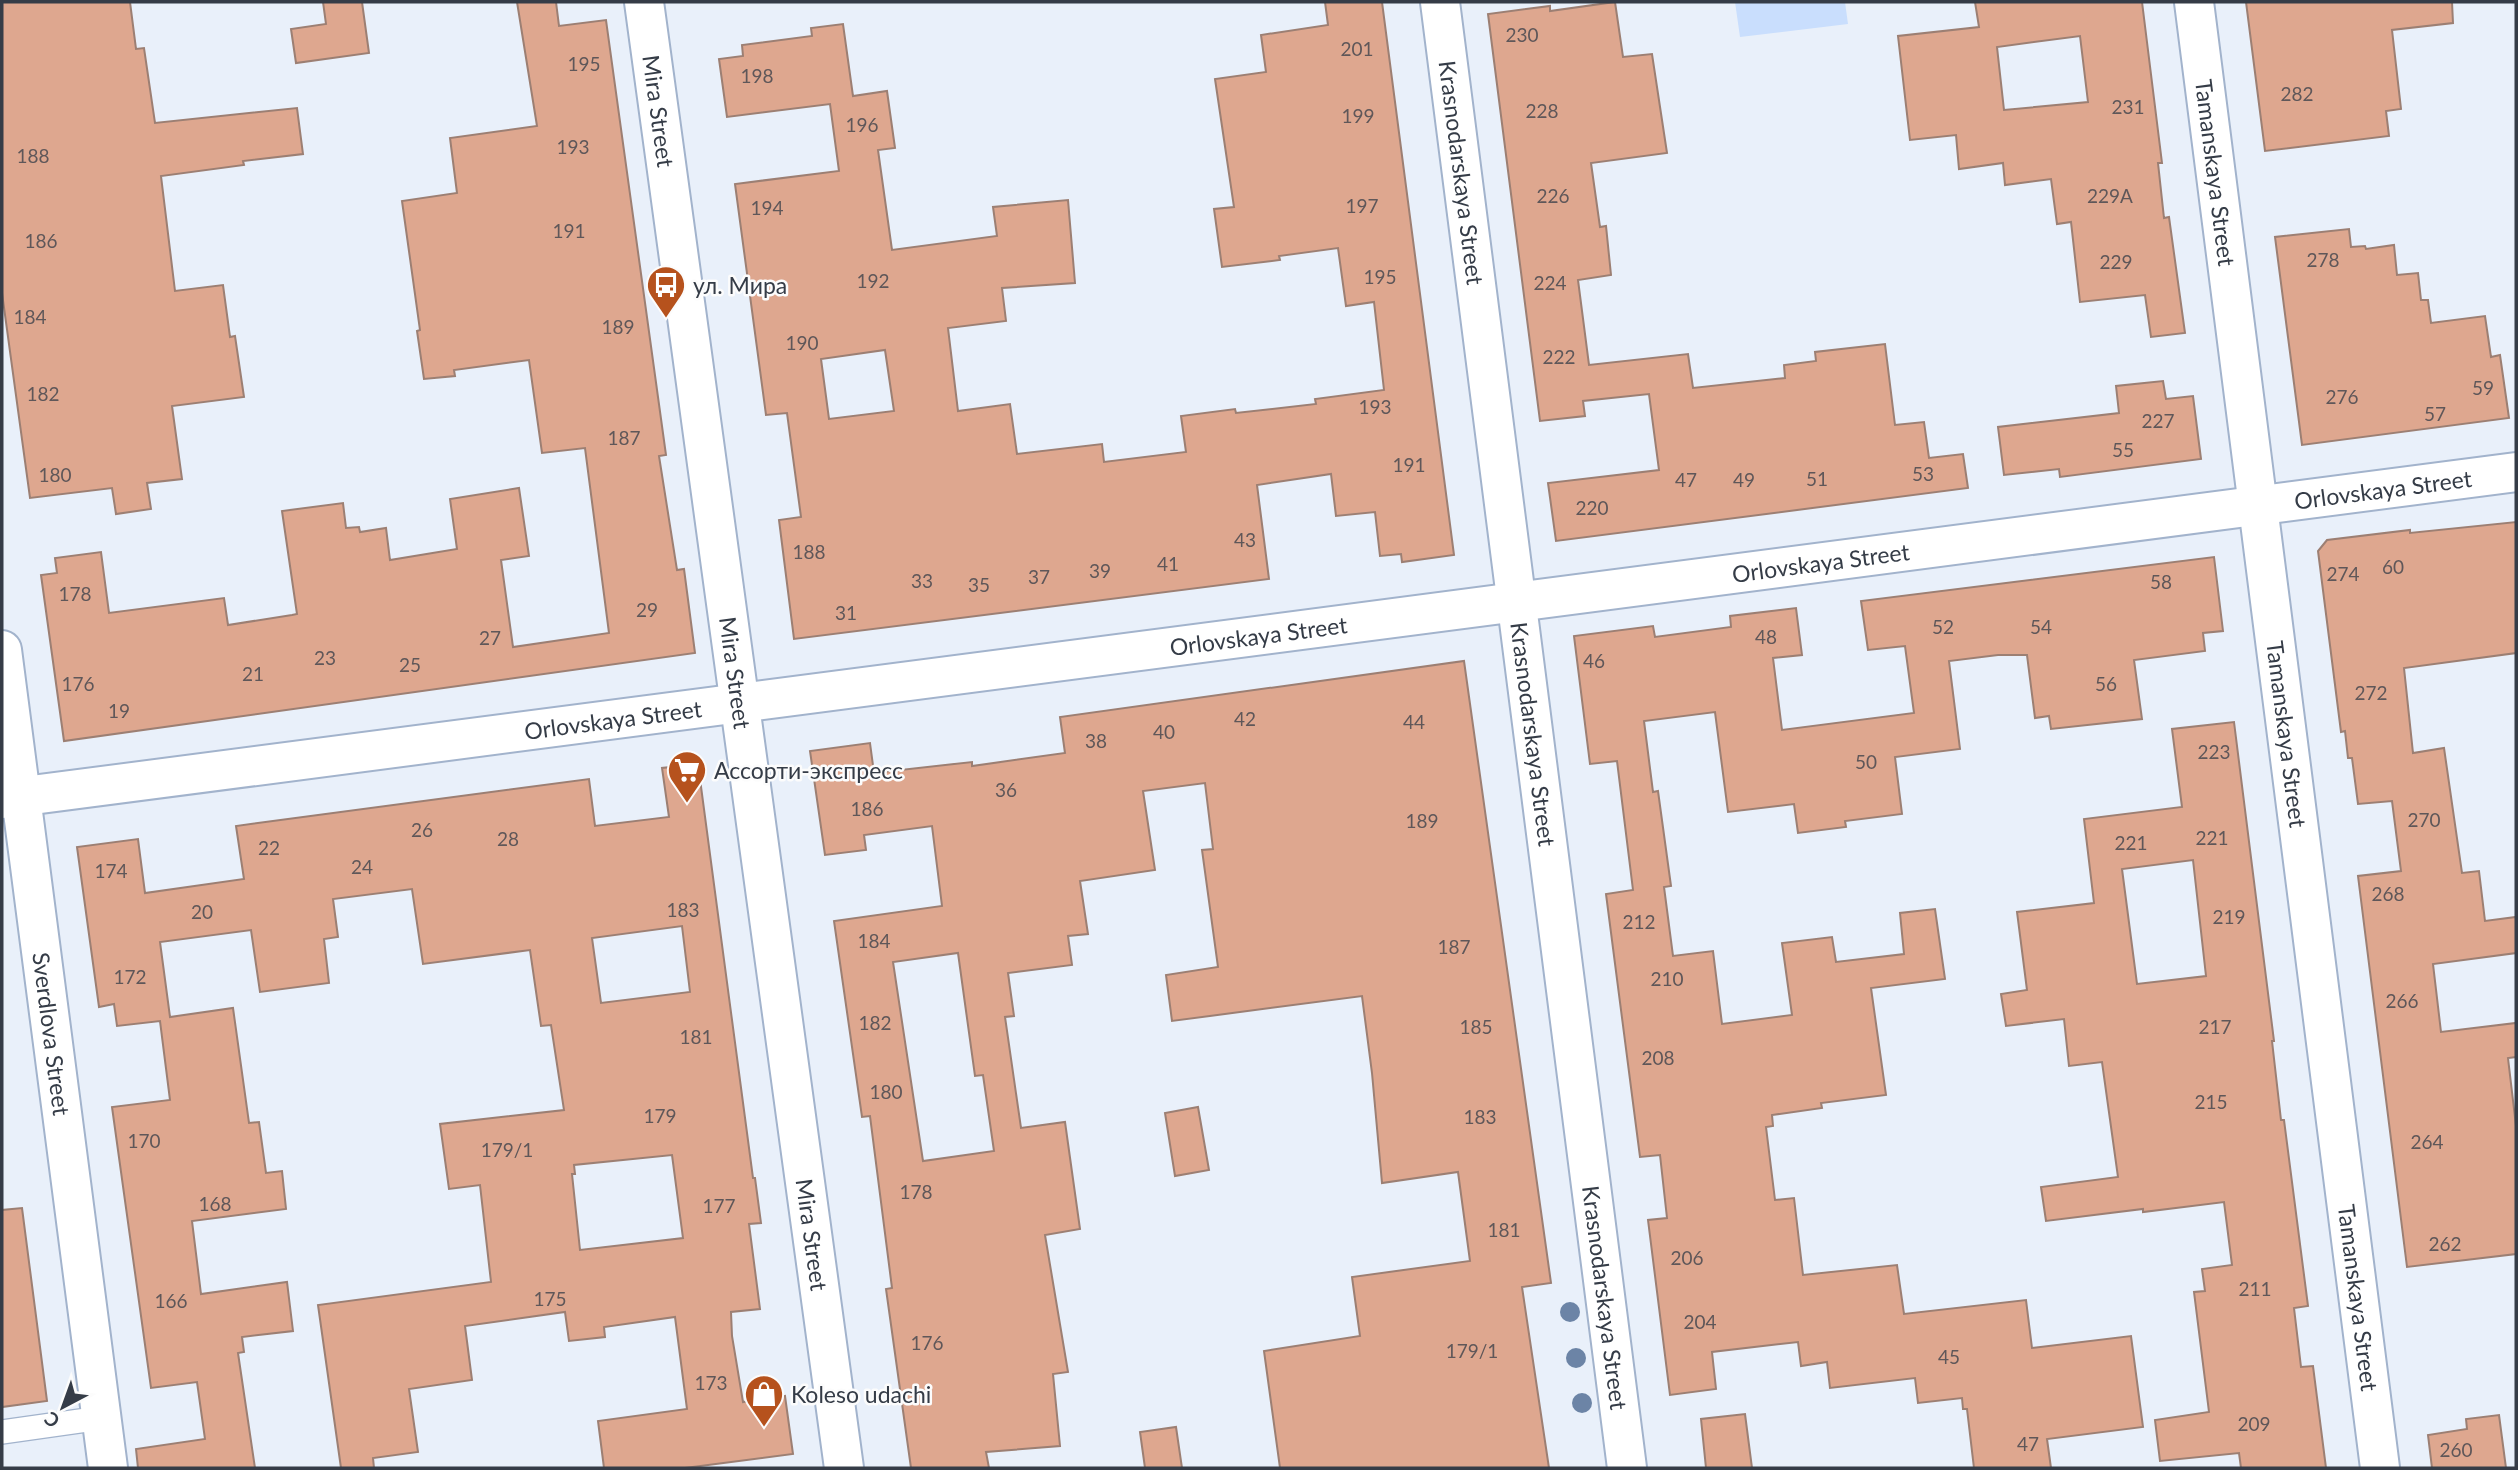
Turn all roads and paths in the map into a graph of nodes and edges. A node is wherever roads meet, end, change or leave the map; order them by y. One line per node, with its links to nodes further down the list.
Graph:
1 (644, 2): 8 (street, Mira Street)
2 (1440, 2): 6 (street, Krasnodarskaya Street)
3 (2194, 2): 5 (street, Tamanskaya Street)
4 (2516, 472): 5 (street, Orlovskaya Street)
5 (2260, 505): 6 (street, Orlovskaya Street); 15 (street, Tamanskaya Street)
6 (1516, 602): 8 (street, Orlovskaya Street); 14 (street, Krasnodarskaya Street)
7 (2, 650): 9 (street, Sverdlova Street)
8 (739, 704): 9 (street, Orlovskaya Street); 13 (street, Mira Street)
9 (12, 798): 10 (street, Sverdlova Street)
10 (101, 1418): 11 (lane); 12 (street, Sverdlova Street)
11 (2, 1432)
12 (108, 1468)
13 (844, 1468)
14 (1627, 1468)
15 (2380, 1468)

